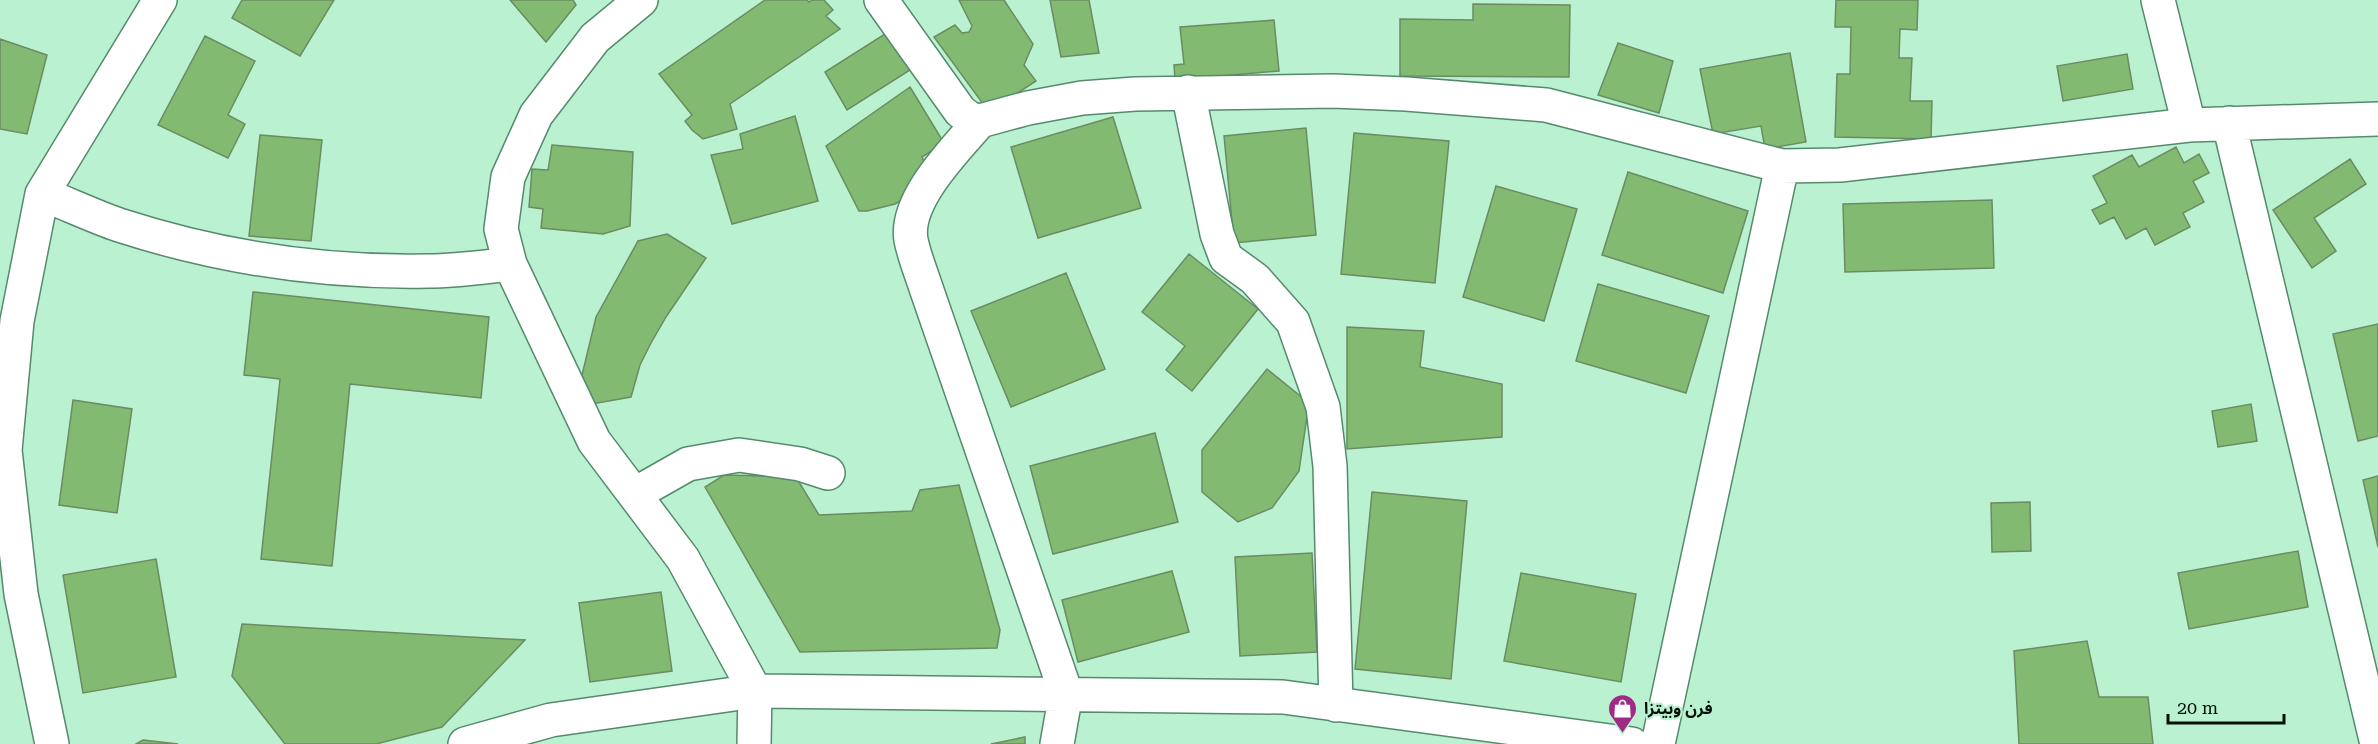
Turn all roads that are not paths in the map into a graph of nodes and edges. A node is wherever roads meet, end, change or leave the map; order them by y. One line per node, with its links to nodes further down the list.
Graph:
1 (160, 0): 11 (street)
2 (641, 0): 12 (street)
3 (881, 0): 7 (street)
4 (2158, 0): 9 (street)
5 (1188, 93): 7 (street); 10 (street); 17 (street)
6 (2378, 119): 8 (street)
7 (980, 122): 16 (street)
8 (2229, 123): 9 (street); 24 (street)
9 (2189, 125): 10 (street)
10 (1782, 166): 23 (street)
11 (42, 194): 12 (street); 18 (street)
12 (510, 264): 14 (street)
13 (828, 473): 14 (street)
14 (635, 494): 15 (street)
15 (755, 691): 16 (street); 19 (street); 20 (street)
16 (1066, 693): 17 (street); 21 (street)
17 (1336, 705): 22 (street)
18 (52, 744)
19 (465, 744)
20 (754, 744)
21 (1057, 744)
22 (1632, 744)
23 (1659, 744)
24 (2377, 744)

